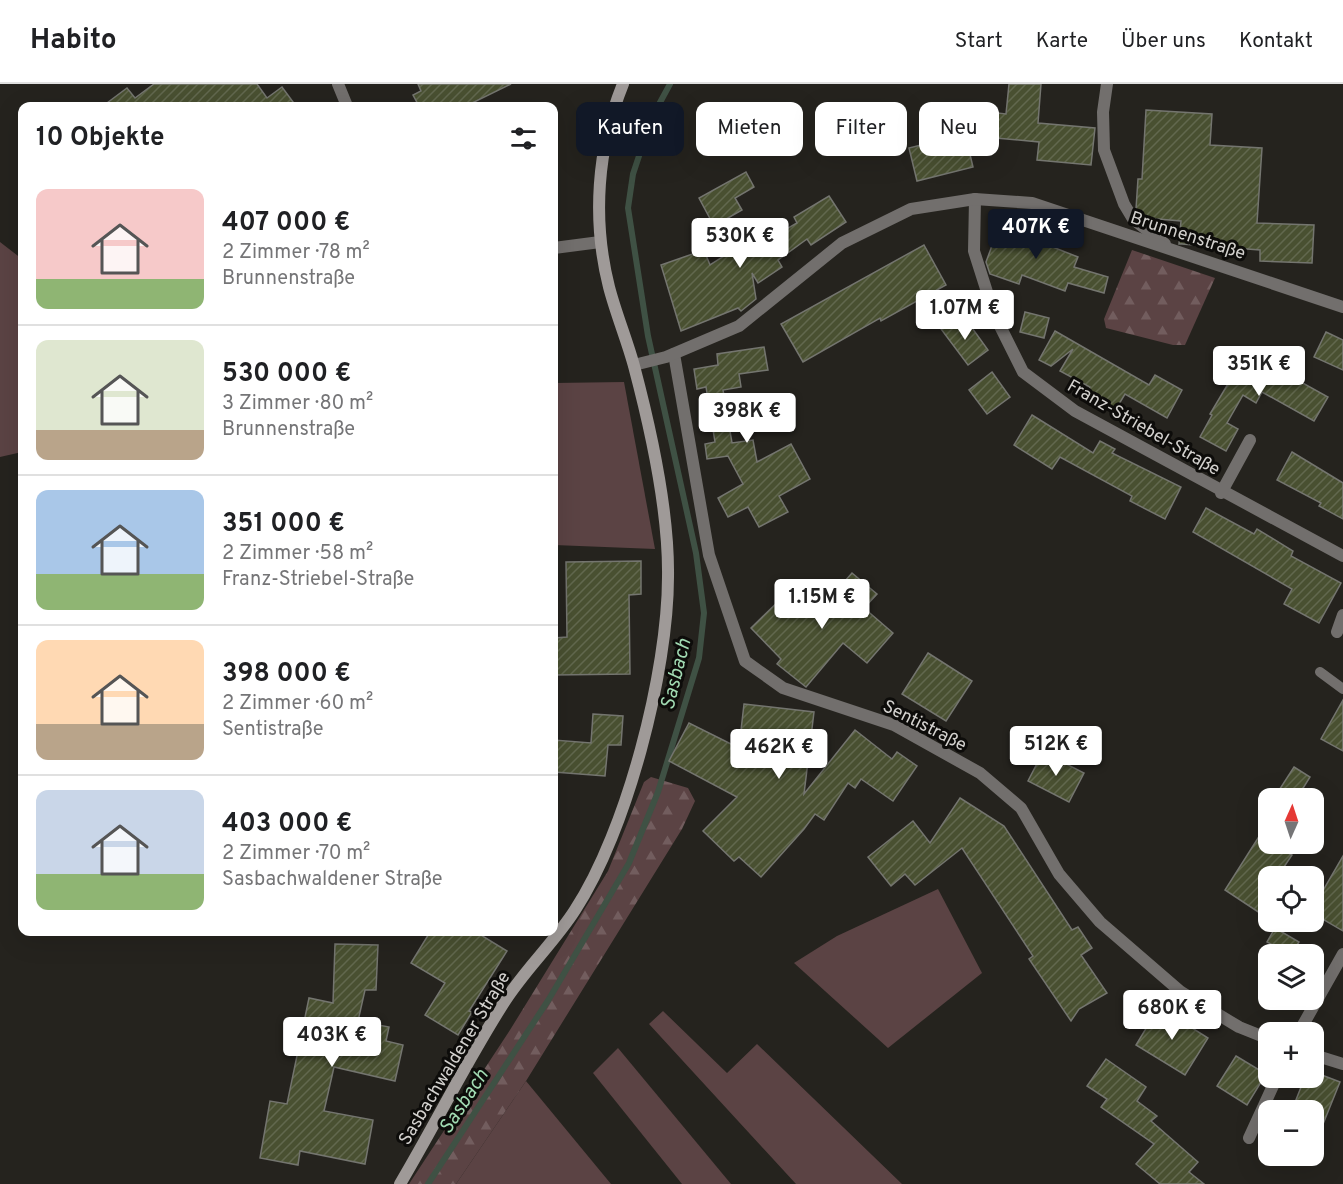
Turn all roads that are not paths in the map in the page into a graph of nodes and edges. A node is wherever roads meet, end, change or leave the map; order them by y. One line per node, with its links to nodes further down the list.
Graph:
1 (338, 84): 4 (street)
2 (622, 84): 6 (main road, Sasbachwaldener Straße)
3 (1107, 84): 8 (street)
4 (345, 102)
5 (975, 199): 8 (street, Brunnenstraße); 10 (street, Brunnenstraße); 13 (street, Franz-Striebel-Straße)
6 (600, 242): 7 (street); 11 (main road, Sasbachwaldener Straße)
7 (558, 247)
8 (1171, 249): 9 (street, Brunnenstraße)
9 (1343, 307)
10 (670, 356): 11 (street, Brunnenstraße); 23 (street, Sentistraße)
11 (638, 363): 19 (main road, Sasbachwaldener Straße)
12 (1250, 440): 13 (street, Franz-Striebel-Straße)
13 (1221, 492): 14 (street, Franz-Striebel-Straße)
14 (1343, 556)
15 (1343, 615): 16 (street)
16 (1337, 632)
17 (1320, 672): 18 (lane)
18 (1343, 689)
19 (558, 931)
20 (554, 936): 28 (main road, Sasbachwaldener Straße)
21 (1343, 954): 22 (street)
22 (1305, 1022)
23 (1258, 1035)
24 (1324, 1058): 25 (street)
25 (1343, 1064)
26 (1272, 1088): 27 (street)
27 (1249, 1138)
28 (400, 1184)

